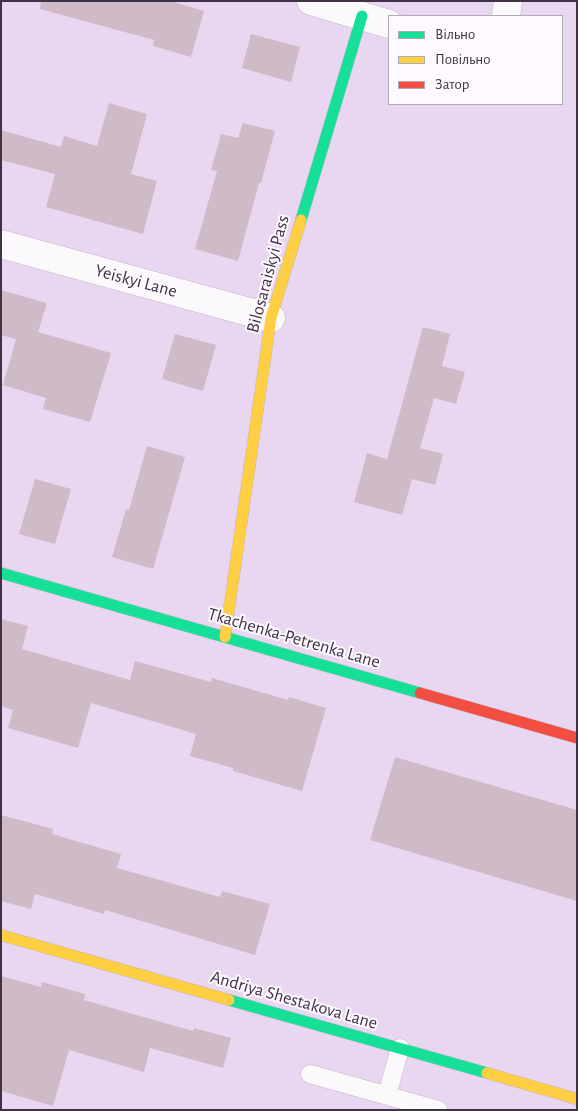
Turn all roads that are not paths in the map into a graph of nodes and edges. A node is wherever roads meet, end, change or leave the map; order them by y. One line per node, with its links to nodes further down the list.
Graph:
1 (311, 1): 4 (street)
2 (508, 1): 3 (street)
3 (506, 15)
4 (362, 16): 5 (street); 7 (street, Bilosaraiskyi Pass)
5 (388, 24)
6 (1, 244): 7 (street, Yeiskyi Lane)
7 (271, 318): 9 (street, Bilosaraiskyi Pass)
8 (1, 573): 9 (street, Tkachenka-Petrenka Lane)
9 (225, 637): 10 (street, Tkachenka-Petrenka Lane)
10 (577, 738)
11 (1, 935): 12 (street, Andriya Shestakova Lane)
12 (400, 1048): 14 (lane); 15 (street, Andriya Shestakova Lane)
13 (310, 1074): 14 (lane)
14 (387, 1095): 16 (lane)
15 (577, 1099)
16 (438, 1110)

